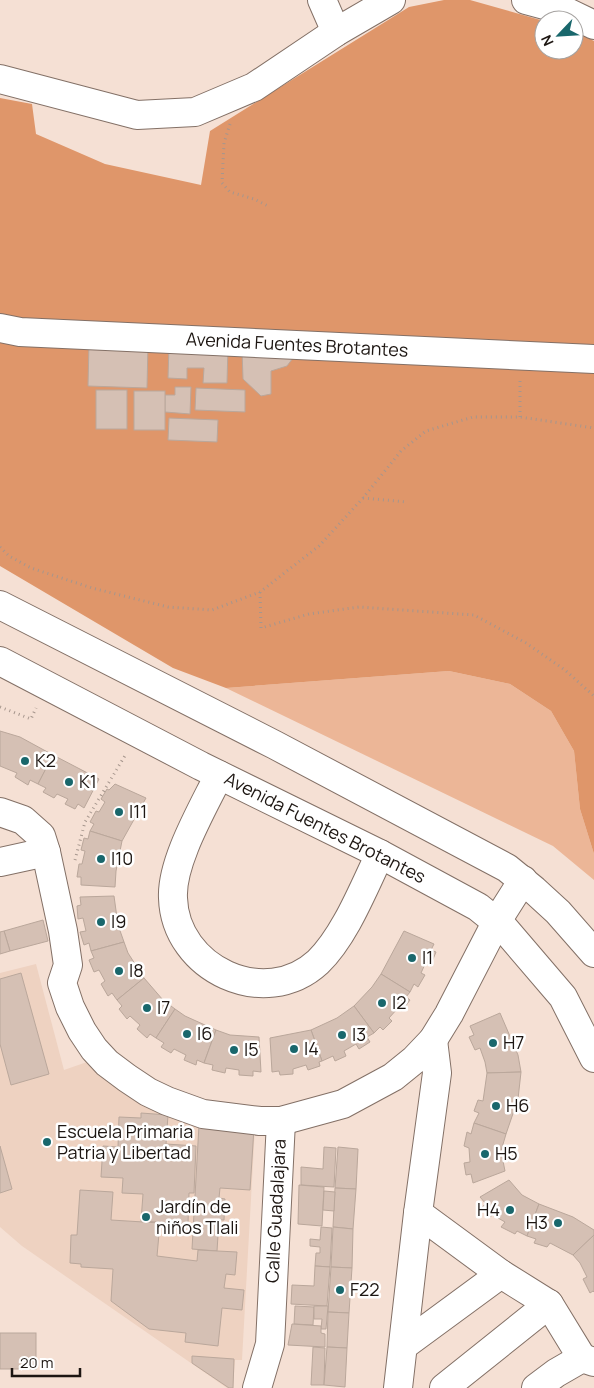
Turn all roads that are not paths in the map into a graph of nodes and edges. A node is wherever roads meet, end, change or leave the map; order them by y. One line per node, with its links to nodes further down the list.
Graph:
1 (322, 0): 5 (street)
2 (391, 0): 5 (street)
3 (526, 0): 4 (street)
4 (594, 25)
5 (336, 32): 6 (street)
6 (0, 78)
7 (0, 328): 8 (street, Avenida Fuentes Brotantes)
8 (594, 359)
9 (0, 605): 16 (street)
10 (0, 661): 11 (street, Avenida Fuentes Brotantes)
11 (219, 775): 14 (street, Avenida Fuentes Brotantes); 14 (street)
12 (0, 812): 13 (street)
13 (46, 852): 15 (street); 21 (street)
14 (380, 854): 17 (street, Avenida Fuentes Brotantes)
15 (0, 862)
16 (523, 880): 17 (street, Calle Guadalajara); 18 (street)
17 (497, 922): 19 (street, Calle Guadalajara); 20 (street, Avenida Fuentes Brotantes)
18 (594, 953)
19 (433, 1040): 21 (street, Calle Guadalajara); 22 (street)
20 (594, 1058)
21 (281, 1121): 27 (street, Calle Guadalajara)
22 (418, 1213): 23 (street); 25 (street)
23 (501, 1274): 24 (street); 25 (street)
24 (549, 1304): 26 (street); 29 (street)
25 (403, 1346): 28 (street)
26 (588, 1360): 30 (street)
27 (257, 1388)
28 (398, 1388)
29 (444, 1388)
30 (536, 1388)

